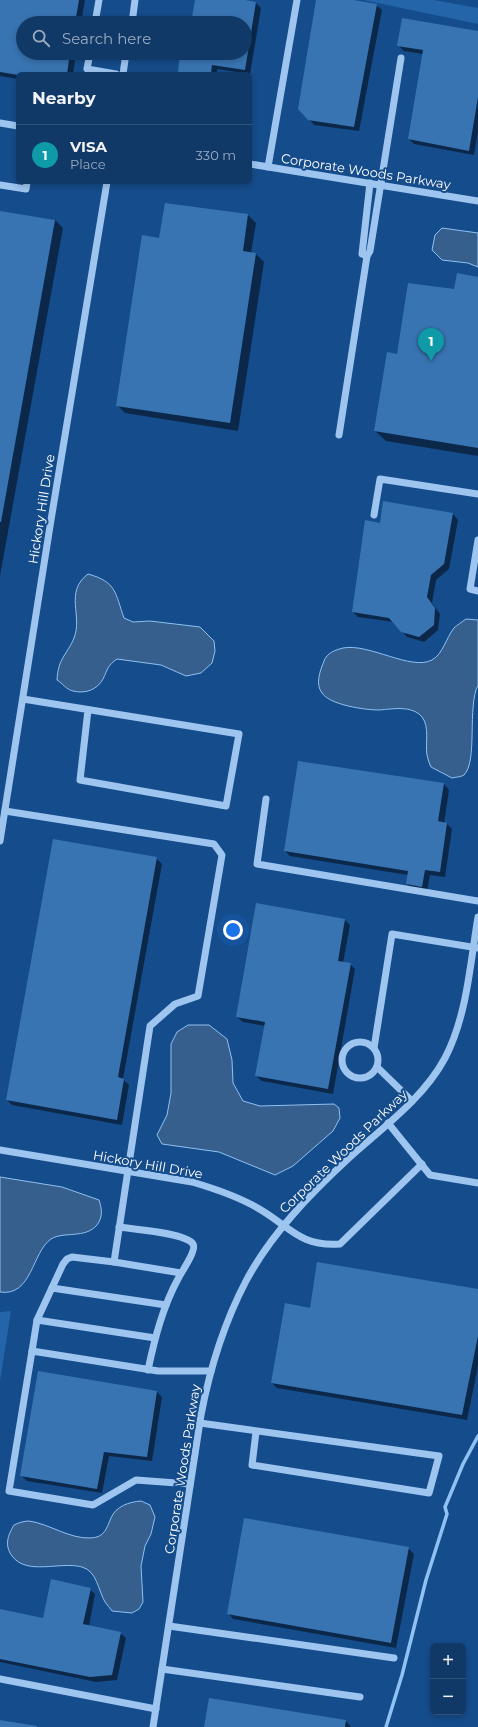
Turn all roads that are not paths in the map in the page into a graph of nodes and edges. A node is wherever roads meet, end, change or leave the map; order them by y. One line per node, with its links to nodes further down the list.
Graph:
1 (99, 0): 4 (street)
2 (135, 0): 5 (street)
3 (297, 0): 14 (street)
4 (96, 16)
5 (133, 16)
6 (401, 58): 19 (street)
7 (89, 60): 9 (street)
8 (125, 60): 10 (street)
9 (104, 72)
10 (123, 72)
11 (0, 123): 12 (street)
12 (16, 126)
13 (252, 164): 14 (street, Corporate Woods Parkway)
14 (268, 167): 17 (street, Corporate Woods Parkway)
15 (27, 184): 18 (street)
16 (107, 184): 27 (street, Hickory Hill Drive)
17 (370, 184): 19 (street, Corporate Woods Parkway); 21 (street)
18 (0, 185)
19 (380, 185): 20 (street, Corporate Woods Parkway); 21 (street)
20 (478, 201)
21 (367, 256): 22 (street)
22 (339, 435)
23 (478, 494): 24 (street)
24 (374, 515)
25 (478, 540): 26 (street)
26 (478, 591)
27 (23, 699): 28 (street); 30 (street, Hickory Hill Drive)
28 (88, 710): 28 (street)
29 (266, 799): 33 (street)
30 (5, 810): 31 (street, Hickory Hill Drive); 42 (street)
31 (1, 832): 32 (street, Hickory Hill Drive)
32 (0, 841)
33 (478, 901)
34 (478, 917): 35 (street, Corporate Woods Parkway)
35 (476, 948): 36 (street); 38 (street, Corporate Woods Parkway)
36 (374, 1048): 37 (street); 37 (street)
37 (377, 1066): 38 (street)
38 (412, 1101): 39 (street, Corporate Woods Parkway)
39 (388, 1123): 41 (street); 44 (street, Corporate Woods Parkway)
40 (0, 1150): 42 (street, Hickory Hill Drive)
41 (422, 1164): 43 (street); 44 (street, Hickory Hill Drive)
42 (127, 1172): 44 (street, Hickory Hill Drive); 45 (street)
43 (478, 1183)
44 (283, 1226): 54 (street, Corporate Woods Parkway)
45 (119, 1227): 46 (street); 47 (street)
46 (114, 1262): 47 (street); 48 (street)
47 (182, 1273): 49 (street)
48 (52, 1288): 49 (street); 50 (street)
49 (166, 1305): 51 (street)
50 (37, 1320): 51 (street); 52 (street)
51 (155, 1338): 53 (street)
52 (32, 1351): 53 (street); 57 (street)
53 (148, 1370): 54 (street)
54 (211, 1371): 55 (street, Corporate Woods Parkway)
55 (200, 1423): 56 (street); 57 (street, Corporate Woods Parkway)
56 (256, 1432): 56 (street)
57 (190, 1484): 58 (street, Corporate Woods Parkway)
58 (169, 1626): 59 (street); 60 (street, Corporate Woods Parkway)
59 (394, 1658)
60 (162, 1669): 62 (street); 63 (street, Corporate Woods Parkway)
61 (0, 1679): 63 (street)
62 (360, 1697)
63 (156, 1708): 64 (street, Corporate Woods Parkway)
64 (154, 1727)

